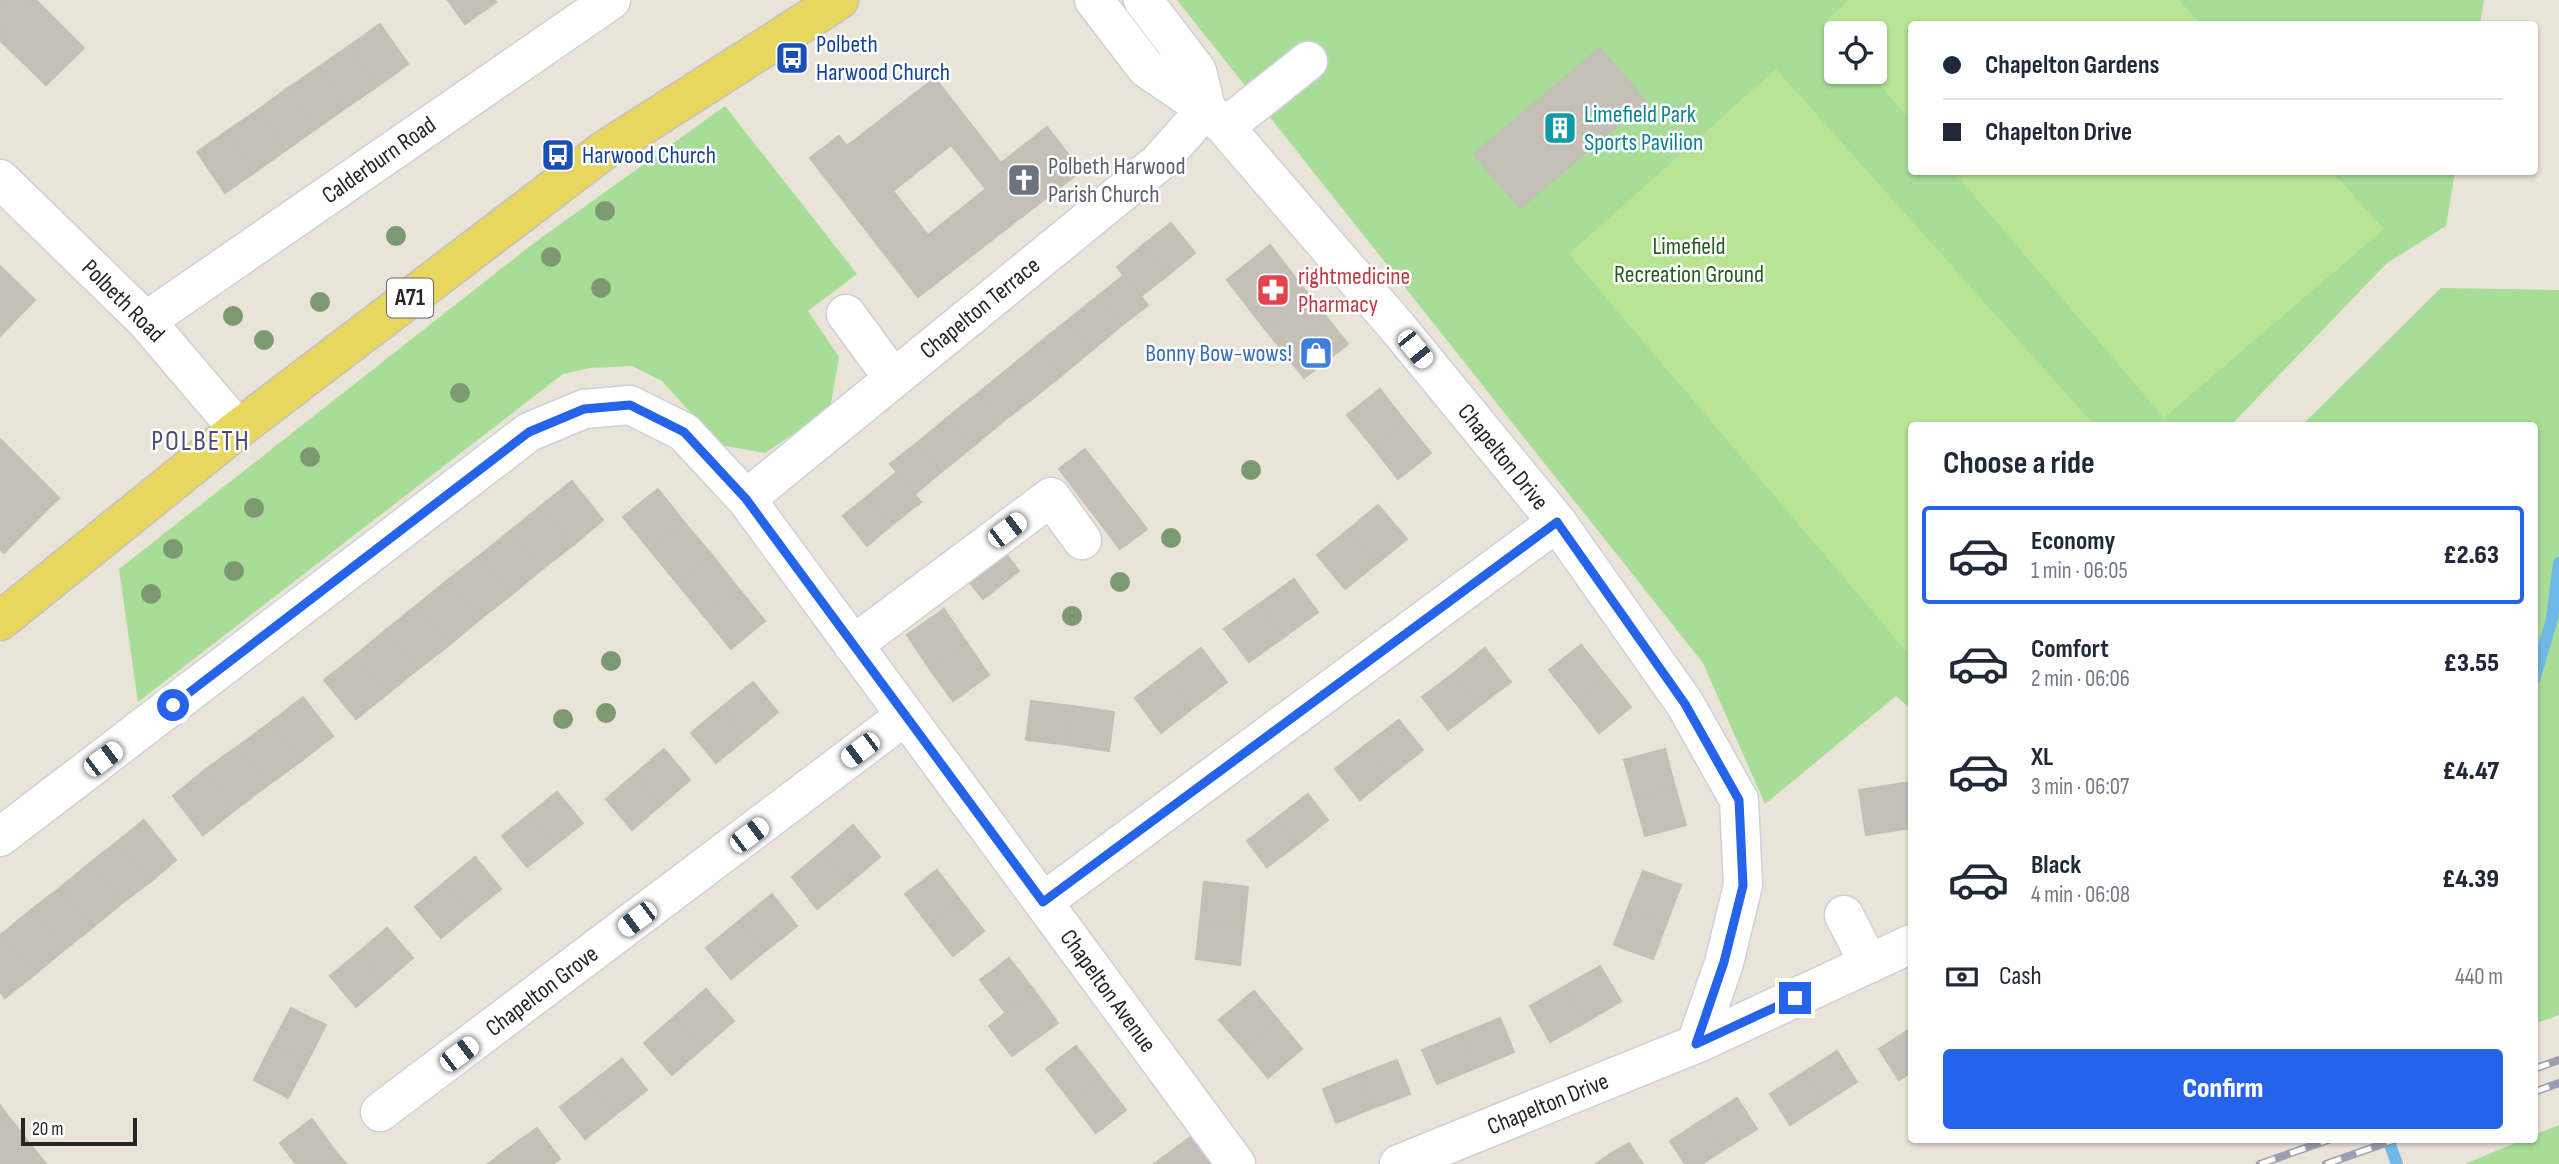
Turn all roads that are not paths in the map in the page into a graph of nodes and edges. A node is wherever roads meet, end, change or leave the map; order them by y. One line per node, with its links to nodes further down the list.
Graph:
1 (611, 0): 9 (street, Calderburn Road)
2 (839, 0): 11 (main road, A71)
3 (1094, 0): 6 (street, Chapelton Drive)
4 (1143, 0): 6 (street, Chapelton Drive)
5 (1308, 61): 6 (street, Chapelton Terrace)
6 (1216, 118): 10 (street, Chapelton Terrace); 13 (street, Chapelton Drive)
7 (0, 179): 9 (street, Polbeth Road)
8 (846, 314): 10 (street)
9 (146, 321): 11 (street, Polbeth Road)
10 (893, 379): 12 (street, Chapelton Terrace)
11 (239, 429): 15 (main road, A71)
12 (746, 499): 16 (street, Chapelton Avenue); 18 (street, Chapelton Avenue)
13 (1557, 522): 19 (street); 23 (street, Chapelton Drive)
14 (1082, 540): 16 (street)
15 (0, 621)
16 (852, 645): 17 (street, Chapelton Avenue)
17 (905, 716): 19 (street, Chapelton Avenue); 24 (street, Chapelton Grove)
18 (0, 838)
19 (1043, 902): 25 (street, Chapelton Avenue)
20 (1844, 915): 22 (street)
21 (1908, 945): 22 (street, Chapelton Drive)
22 (1869, 964): 23 (street, Chapelton Drive)
23 (1696, 1044): 26 (street, Chapelton Drive)
24 (380, 1112)
25 (1236, 1164)
26 (1399, 1164)

